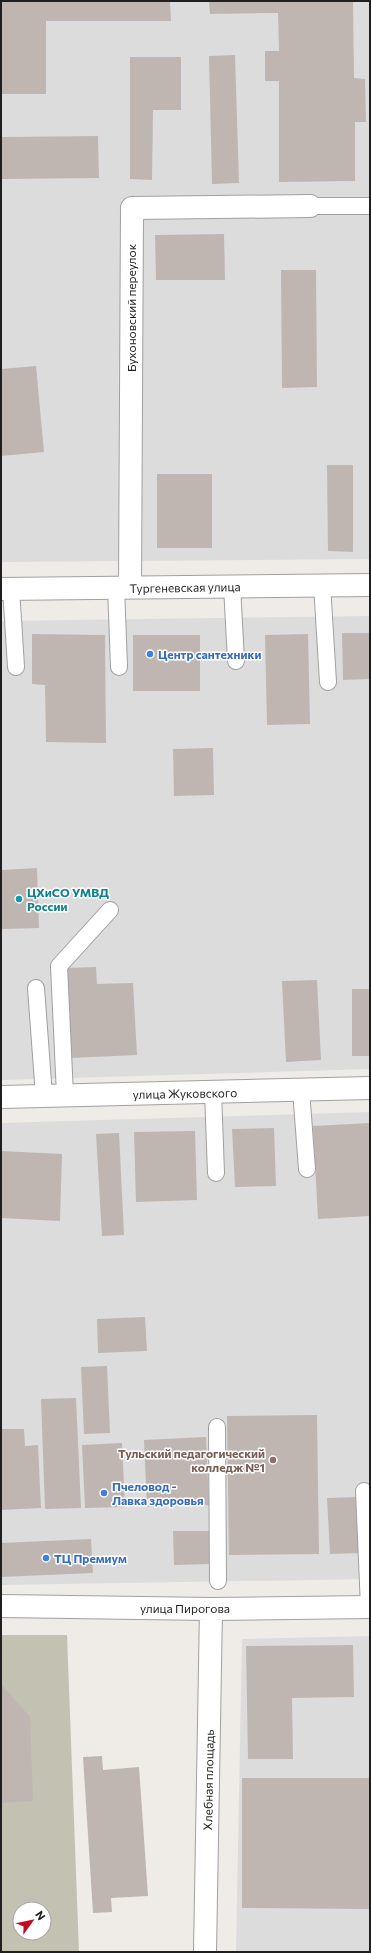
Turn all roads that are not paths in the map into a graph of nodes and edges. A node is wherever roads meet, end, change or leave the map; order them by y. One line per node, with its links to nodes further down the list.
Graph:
1 (310, 206): 2 (lane); 6 (street, Бухоновский переулок)
2 (370, 206)
3 (322, 585): 4 (street, Тургеневская улица); 5 (street, Тургеневская улица); 11 (lane)
4 (370, 585)
5 (232, 586): 6 (street, Тургеневская улица); 8 (lane)
6 (123, 587): 7 (street, Тургеневская улица); 9 (lane)
7 (6, 588): 10 (lane)
8 (236, 661)
9 (119, 666)
10 (16, 667)
11 (328, 682)
12 (110, 910): 17 (lane)
13 (36, 988): 17 (lane)
14 (370, 1088): 15 (street, улица Жуковского)
15 (301, 1090): 16 (street, улица Жуковского); 19 (lane)
16 (212, 1092): 17 (street, улица Жуковского); 20 (lane)
17 (54, 1096): 18 (street, улица Жуковского)
18 (1, 1097)
19 (307, 1169)
20 (216, 1174)
21 (217, 1427): 23 (lane)
22 (364, 1491): 25 (lane)
23 (218, 1582)
24 (1, 1606): 26 (street, улица Пирогова)
25 (370, 1607): 26 (street, улица Пирогова)
26 (211, 1609): 27 (street, Хлебная площадь)
27 (205, 1952)

